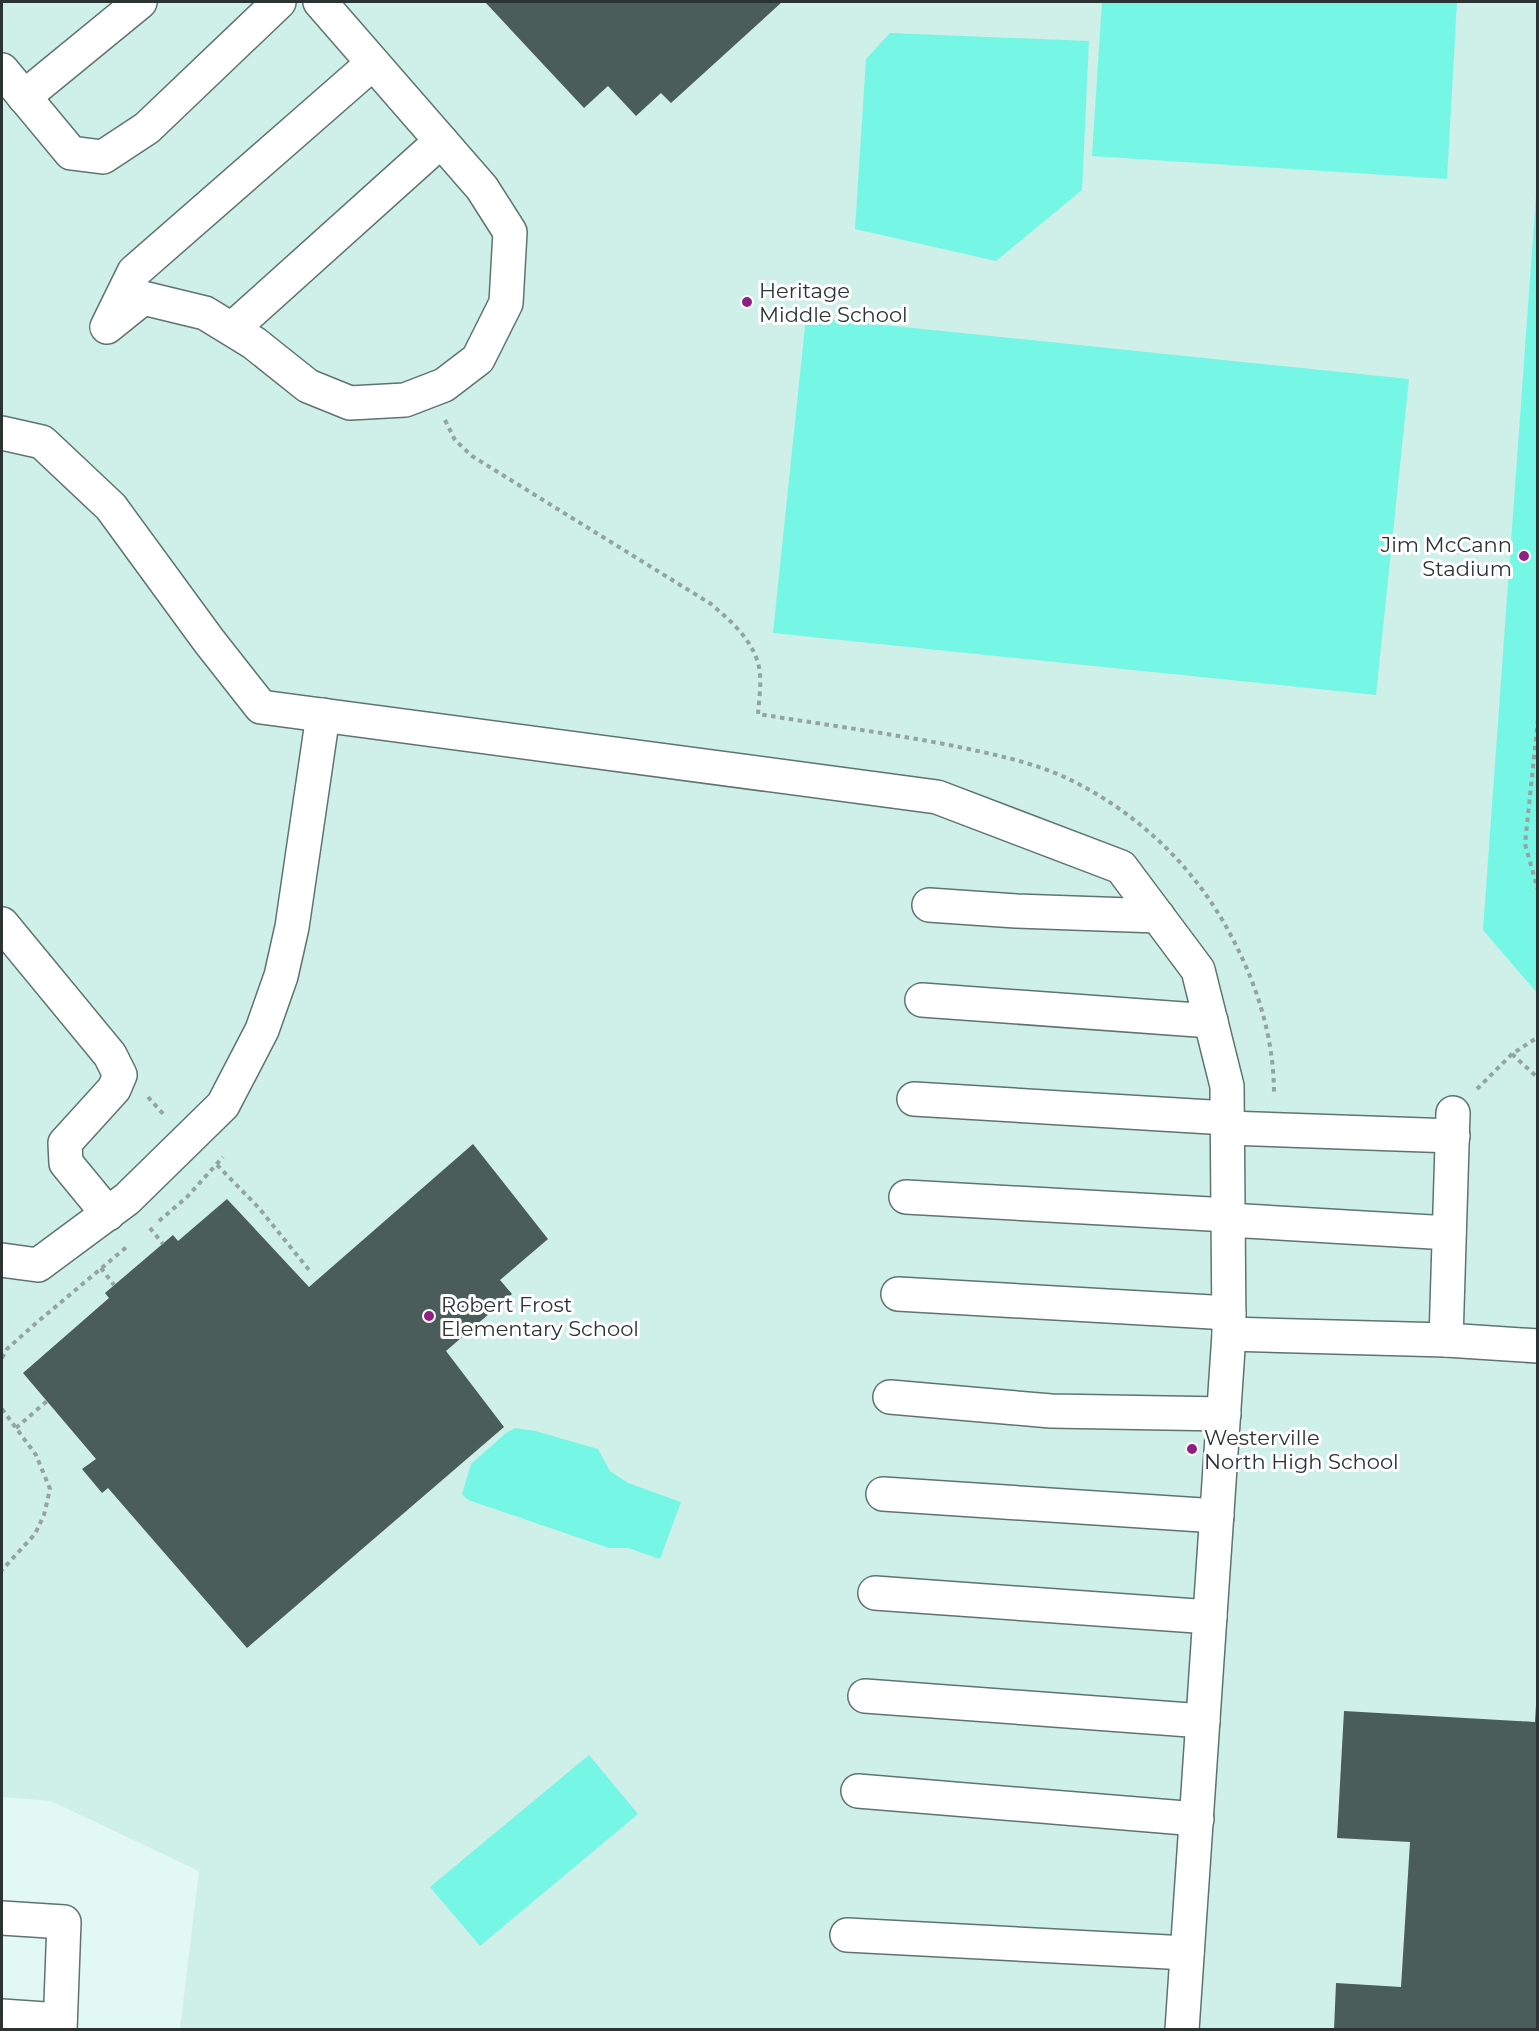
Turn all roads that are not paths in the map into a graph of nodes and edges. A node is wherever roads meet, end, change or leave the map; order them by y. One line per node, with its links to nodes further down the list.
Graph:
1 (140, 2): 6 (lane)
2 (279, 2): 6 (lane)
3 (320, 2): 4 (lane)
4 (373, 63): 7 (lane); 8 (lane)
5 (2, 70): 6 (lane)
6 (24, 97)
7 (441, 141): 8 (lane); 8 (lane)
8 (232, 329)
9 (2, 433): 10 (lane)
10 (323, 715): 12 (lane); 19 (lane)
11 (929, 905): 12 (lane)
12 (1158, 916): 15 (lane)
13 (2, 924): 19 (lane)
14 (921, 1000): 15 (lane)
15 (1211, 1021): 17 (lane)
16 (914, 1099): 17 (lane)
17 (1227, 1123): 20 (lane); 21 (lane)
18 (906, 1197): 20 (lane)
19 (108, 1214): 22 (lane)
20 (1228, 1218): 21 (lane); 24 (lane)
21 (1449, 1233): 25 (lane)
22 (2, 1260)
23 (898, 1294): 24 (lane)
24 (1229, 1323): 25 (lane); 28 (lane)
25 (1446, 1340): 26 (lane)
26 (1538, 1346)
27 (890, 1397): 28 (lane)
28 (1224, 1414): 30 (lane)
29 (883, 1494): 30 (lane)
30 (1217, 1515): 32 (lane)
31 (875, 1593): 32 (lane)
32 (1210, 1617): 34 (lane)
33 (866, 1696): 34 (lane)
34 (1203, 1720): 36 (lane)
35 (858, 1791): 36 (lane)
36 (1197, 1819): 39 (lane)
37 (2, 1918): 41 (lane)
38 (847, 1935): 39 (lane)
39 (1187, 1953): 42 (lane)
40 (2, 2016): 41 (lane)
41 (60, 2025)
42 (1182, 2030)

